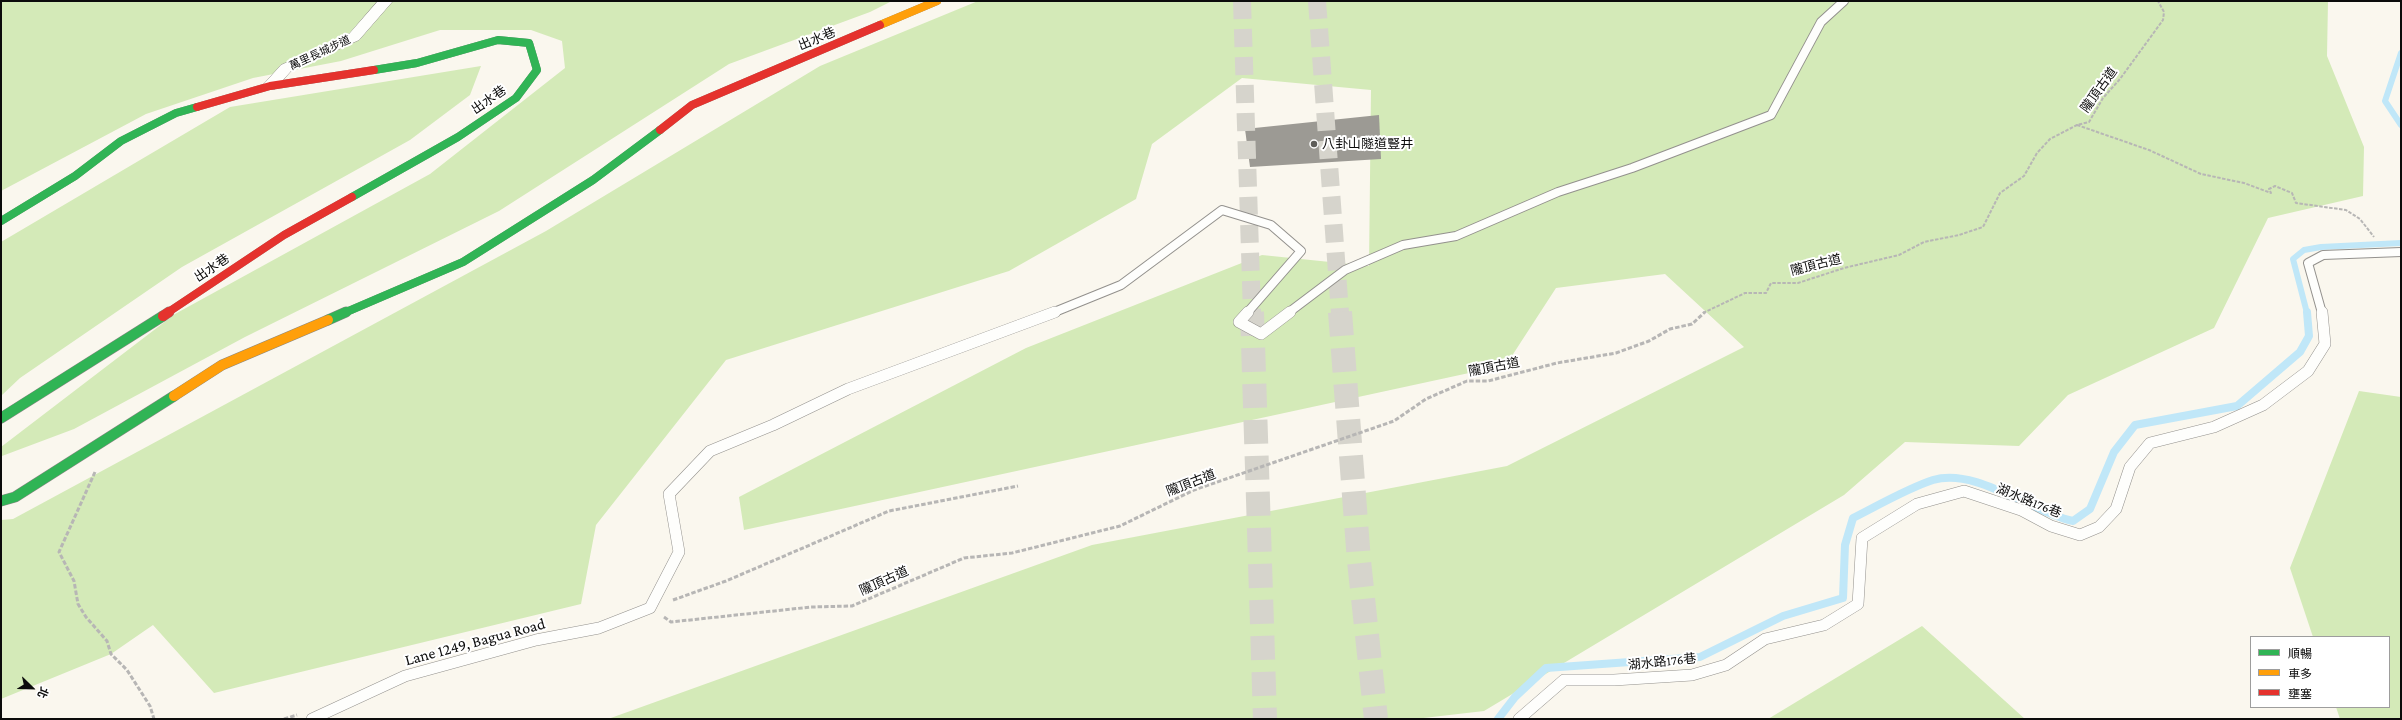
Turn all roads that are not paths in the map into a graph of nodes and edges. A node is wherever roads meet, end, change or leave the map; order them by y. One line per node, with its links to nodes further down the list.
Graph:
1 (386, 1): 4 (street, 萬里長城步道)
2 (937, 1): 8 (street, 出水巷)
3 (1844, 1): 9 (lane, Lane 1249, Bagua Road)
4 (270, 86): 5 (street, 出水巷); 7 (street, 出水巷)
5 (1, 220)
6 (2401, 252): 10 (lane, 湖水路176巷)
7 (1, 418)
8 (1, 501)
9 (312, 719)
10 (1519, 719)

